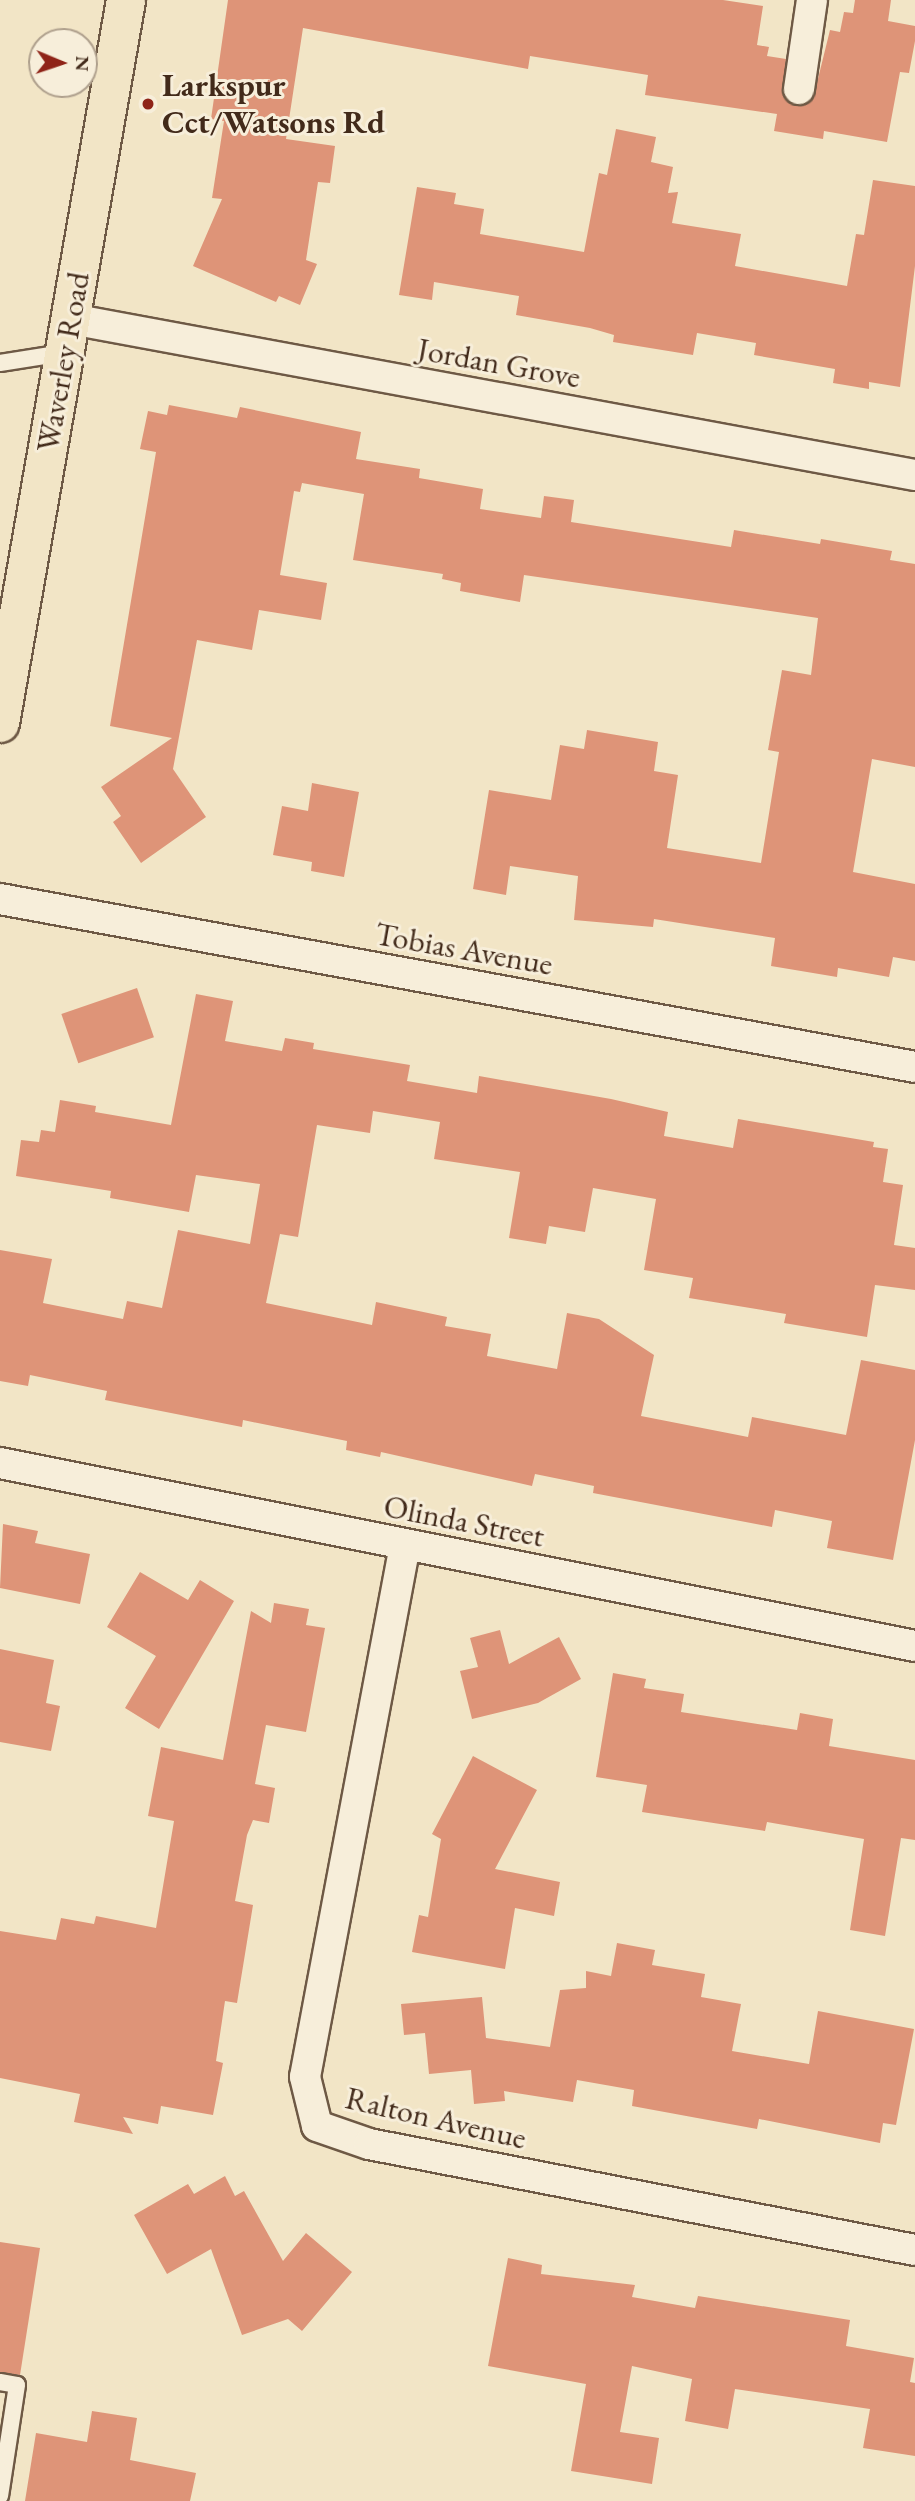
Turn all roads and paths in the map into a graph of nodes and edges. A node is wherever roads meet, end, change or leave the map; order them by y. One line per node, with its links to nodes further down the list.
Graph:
1 (126, 0): 4 (main road, Waverley Road)
2 (812, 0): 3 (street)
3 (799, 89)
4 (68, 336): 5 (lane); 6 (street, Jordan Grove); 7 (main road, Waverley Road)
5 (0, 363)
6 (915, 475)
7 (7, 646): 8 (main road, Waverley Road)
8 (0, 723)
9 (0, 899): 10 (street, Tobias Avenue)
10 (915, 1067)
11 (0, 1463): 12 (street, Olinda Street)
12 (405, 1545): 13 (street, Olinda Street); 14 (street, Ralton Avenue)
13 (915, 1646)
14 (915, 2250)
15 (0, 2382): 16 (lane)
16 (0, 2496)

